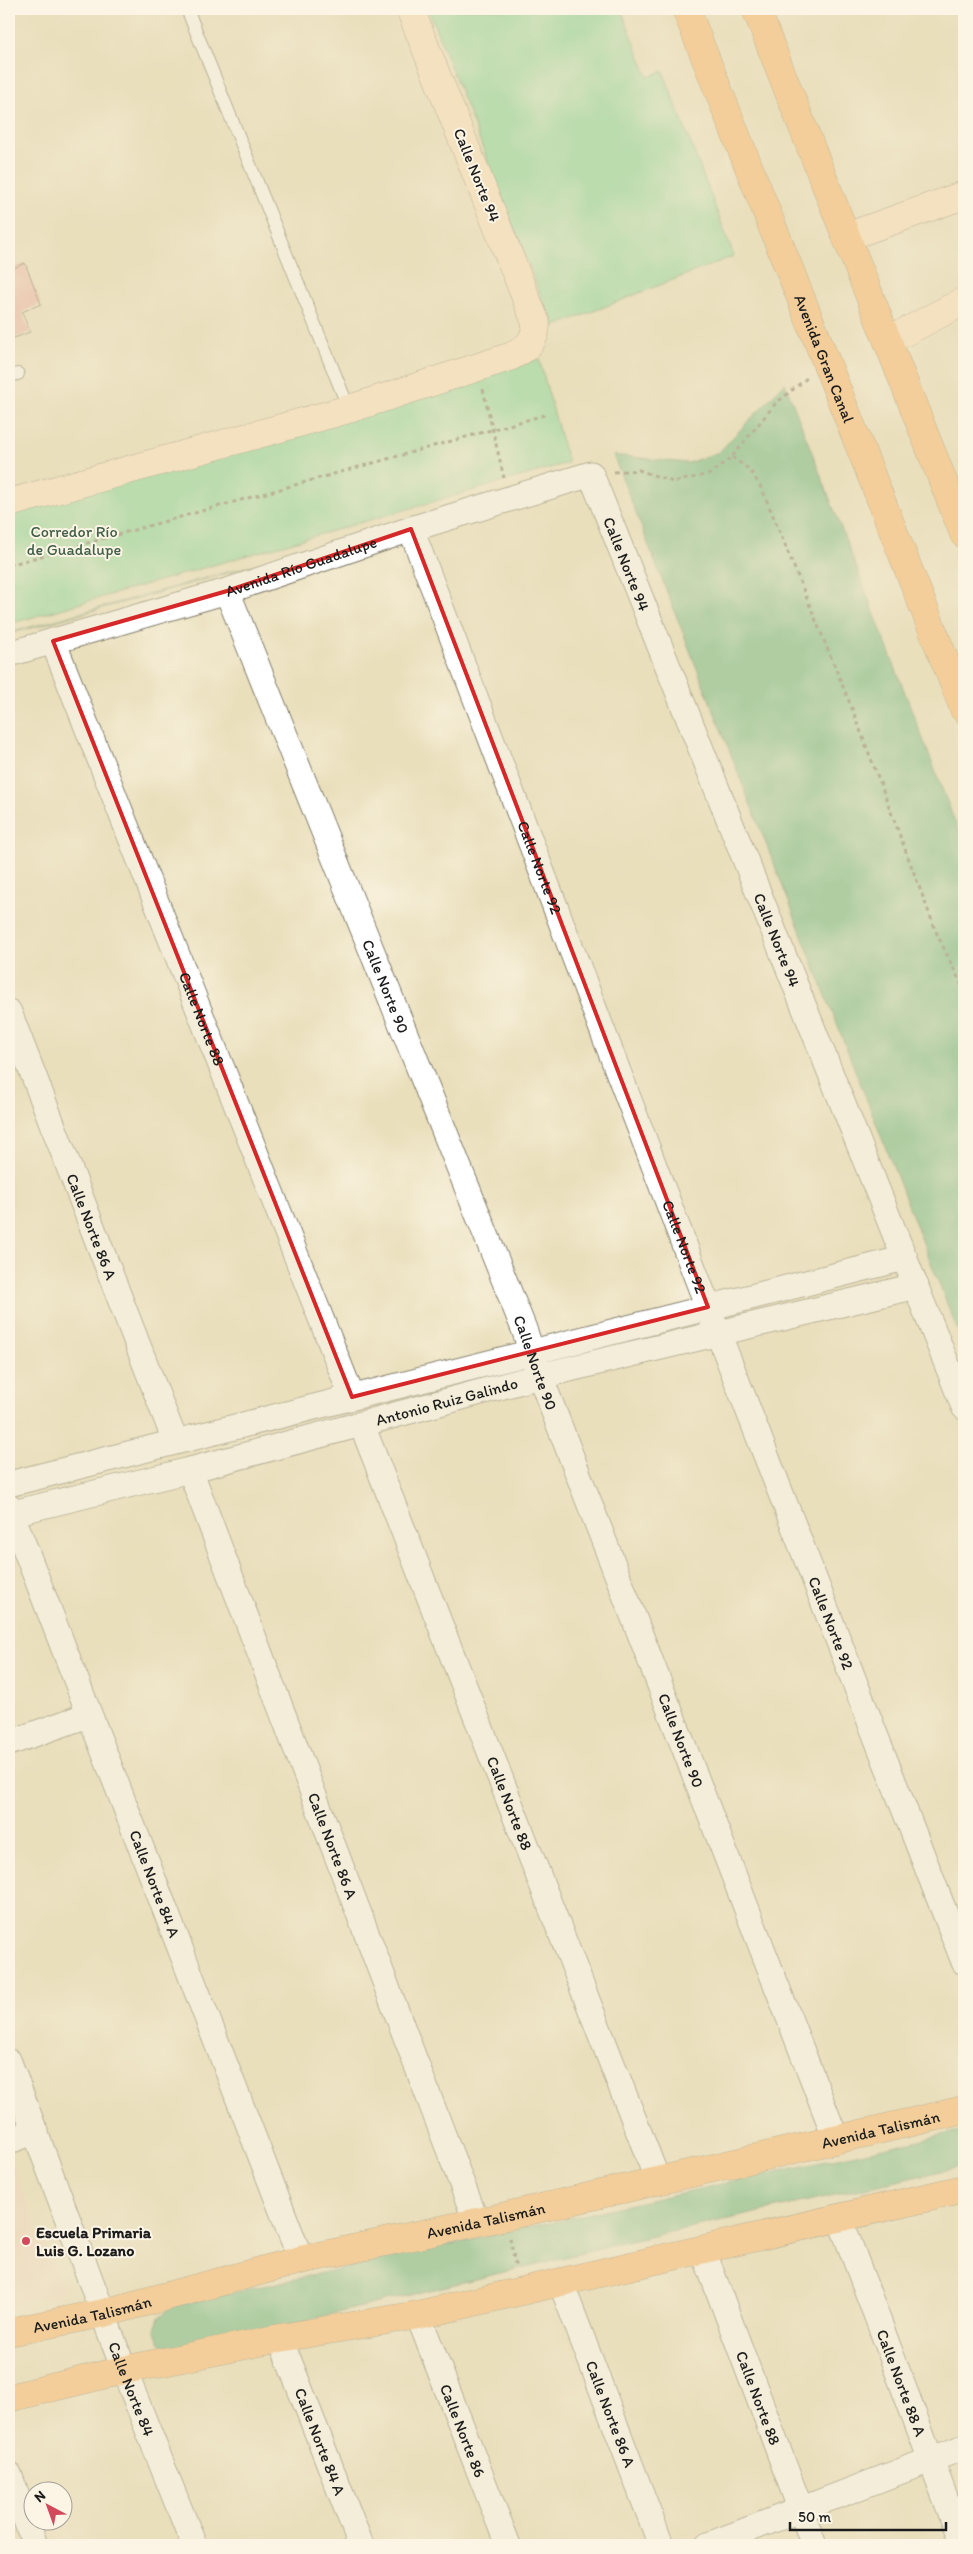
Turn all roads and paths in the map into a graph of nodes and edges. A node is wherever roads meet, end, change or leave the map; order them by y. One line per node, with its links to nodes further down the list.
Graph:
1 (187, 9): 11 (lane)
2 (410, 9): 10 (street, Calle Norte 94)
3 (686, 9): 9 (main road, Avenida Gran Canal)
4 (756, 9): 6 (main road)
5 (964, 195): 6 (street)
6 (846, 237): 8 (main road)
7 (964, 301): 8 (street)
8 (888, 341): 19 (main road)
9 (826, 366): 14 (path); 24 (main road, Avenida Gran Canal)
10 (478, 367): 11 (street); 13 (path)
11 (349, 409): 17 (street)
12 (548, 414): 13 (path)
13 (493, 430): 16 (path); 20 (path)
14 (732, 457): 15 (path); 25 (path)
15 (591, 474): 16 (street, Avenida Río Guadalupe); 27 (street, Calle Norte 94)
16 (509, 499): 18 (street, Avenida Río Guadalupe)
17 (9, 502)
18 (411, 529): 21 (street, Avenida Río Guadalupe); 29 (street, Calle Norte 92)
19 (964, 534)
20 (9, 565)
21 (227, 591): 22 (street, Avenida Río Guadalupe); 31 (street, Calle Norte 90)
22 (53, 641): 23 (street, Avenida Río Guadalupe); 33 (street, Calle Norte 88)
23 (9, 654)
24 (964, 709)
25 (964, 990)
26 (9, 1012): 36 (street, Calle Norte 86 A)
27 (904, 1258): 28 (street, Calle Norte 94); 29 (street, Antonio Ruiz Galindo)
28 (916, 1286): 30 (street, Antonio Ruiz Galindo); 34 (street, Calle Norte 94)
29 (708, 1307): 30 (street, Calle Norte 92); 31 (street, Antonio Ruiz Galindo)
30 (718, 1332): 32 (street, Antonio Ruiz Galindo); 42 (street, Calle Norte 92)
31 (530, 1350): 32 (street, Calle Norte 90); 33 (street, Antonio Ruiz Galindo)
32 (540, 1376): 35 (street, Antonio Ruiz Galindo); 46 (street, Calle Norte 90)
33 (352, 1397): 36 (street, Antonio Ruiz Galindo)
34 (964, 1407)
35 (362, 1425): 37 (street, Antonio Ruiz Galindo); 48 (street, Calle Norte 88)
36 (175, 1441): 38 (street, Antonio Ruiz Galindo)
37 (190, 1470): 39 (street, Antonio Ruiz Galindo); 52 (street, Calle Norte 86 A)
38 (9, 1484)
39 (10, 1511): 40 (street, Calle Norte 84 A)
40 (88, 1715): 41 (street); 54 (street, Calle Norte 84 A)
41 (9, 1744)
42 (964, 1962)
43 (9, 2062): 45 (street, Calle Norte 84)
44 (964, 2110): 46 (main road, Avenida Talismán)
45 (36, 2131): 47 (street); 57 (street, Calle Norte 84)
46 (836, 2139): 48 (main road, Avenida Talismán)
47 (9, 2142)
48 (658, 2181): 50 (main road, Avenida Talismán)
49 (964, 2190): 51 (main road)
50 (506, 2216): 52 (main road, Avenida Talismán); 56 (path)
51 (840, 2219): 53 (main road); 64 (street, Calle Norte 88 A)
52 (476, 2222): 54 (main road, Avenida Talismán)
53 (703, 2250): 55 (main road); 66 (street, Calle Norte 88)
54 (301, 2260): 57 (main road, Avenida Talismán)
55 (561, 2283): 56 (main road); 71 (street, Calle Norte 86 A)
56 (520, 2291): 58 (main road)
57 (104, 2313): 59 (main road, Avenida Talismán); 61 (street, Calle Norte 84)
58 (418, 2315): 60 (main road); 70 (street, Calle Norte 86)
59 (9, 2332)
60 (280, 2338): 61 (main road); 69 (street, Calle Norte 84 A)
61 (124, 2370): 62 (main road); 68 (street, Calle Norte 84)
62 (9, 2398)
63 (964, 2447): 64 (street)
64 (929, 2460): 66 (street); 74 (street, Calle Norte 88 A)
65 (9, 2474): 67 (street)
66 (800, 2510): 72 (street); 73 (street, Calle Norte 88)
67 (35, 2545)
68 (194, 2545)
69 (361, 2545)
70 (508, 2545)
71 (662, 2545)
72 (708, 2545)
73 (814, 2545)
74 (963, 2545)

